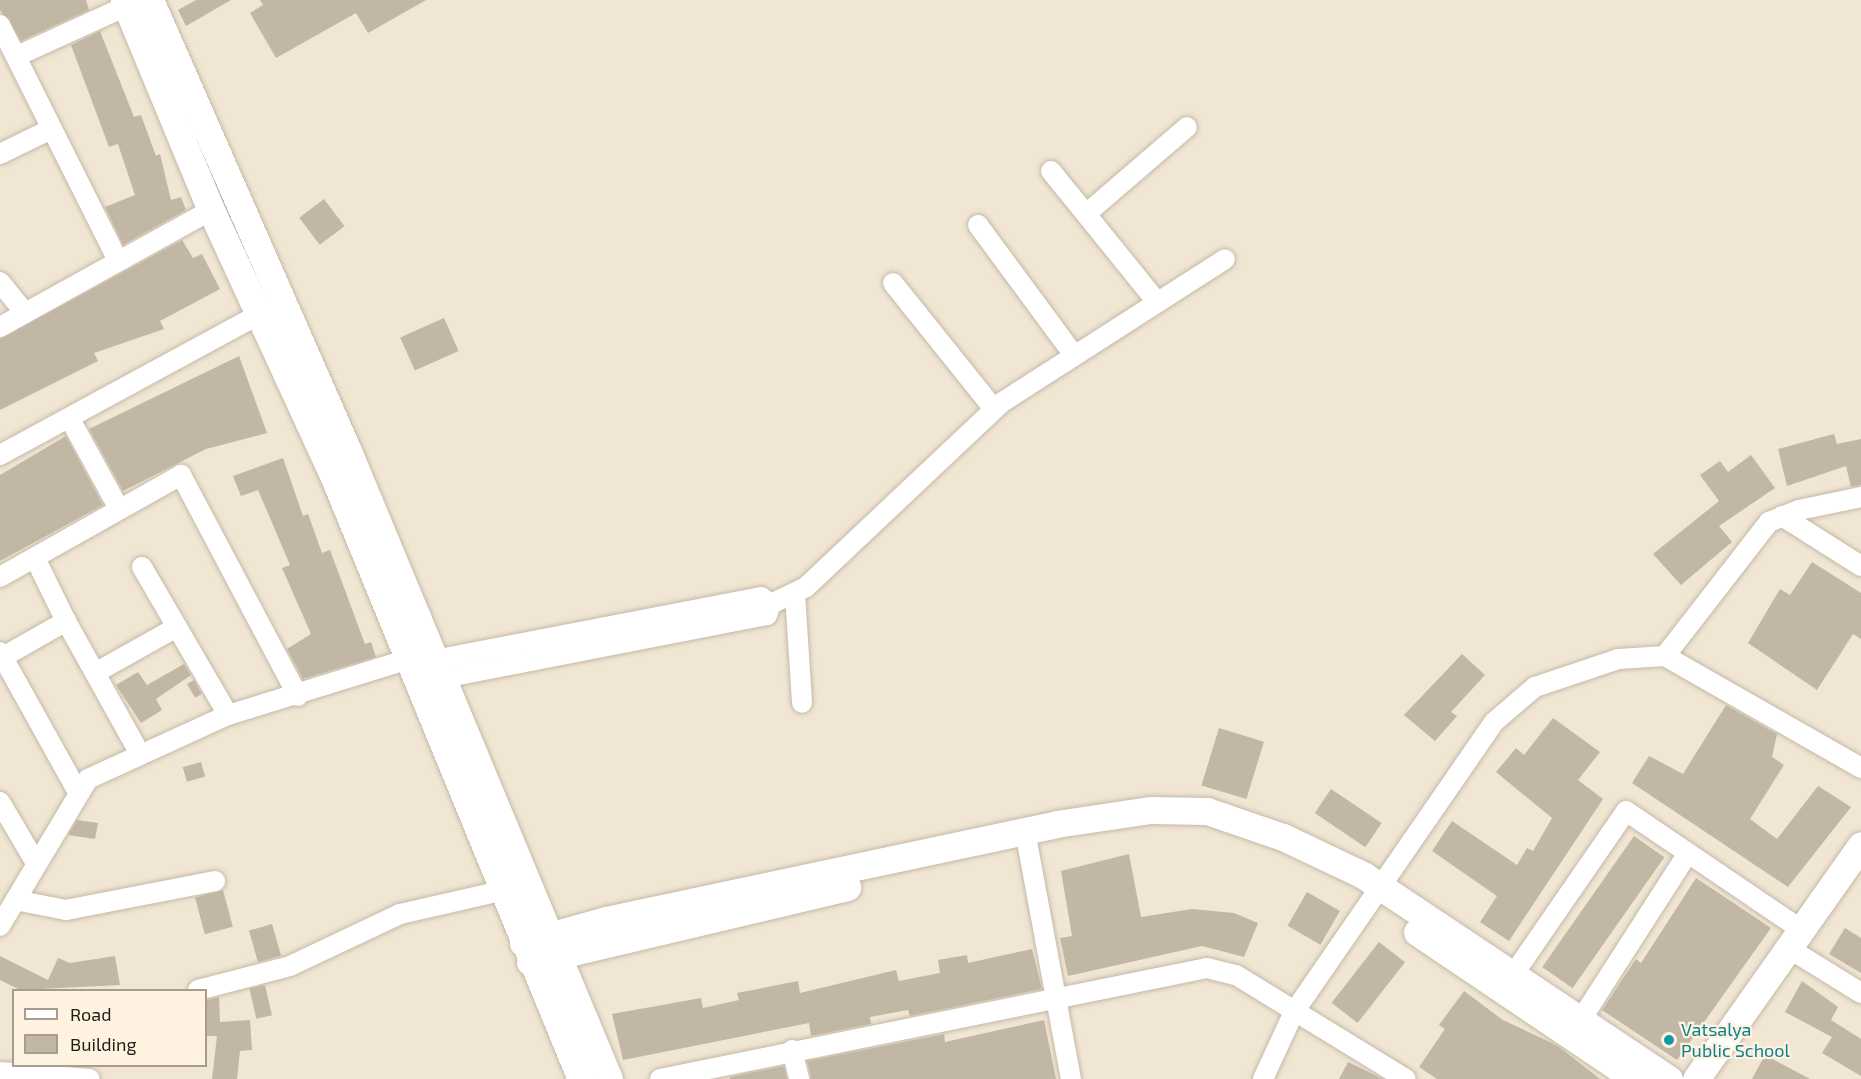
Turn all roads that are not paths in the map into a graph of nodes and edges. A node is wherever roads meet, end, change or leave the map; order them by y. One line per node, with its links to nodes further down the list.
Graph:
1 (133, 2): 3 (street); 8 (street); 16 (street)
2 (0, 24): 3 (street)
3 (16, 56): 5 (street)
4 (1187, 127): 9 (street)
5 (51, 129): 6 (street); 11 (street)
6 (0, 154)
7 (1051, 171): 9 (street)
8 (210, 210): 11 (street); 16 (street)
9 (1086, 214): 15 (street)
10 (978, 225): 19 (street)
11 (117, 259): 17 (street)
12 (1225, 260): 15 (street)
13 (0, 282): 17 (street)
14 (893, 283): 20 (street)
15 (1157, 302): 19 (street)
16 (273, 308): 21 (street); 35 (street)
17 (25, 314): 18 (street)
18 (0, 327)
19 (1074, 355): 20 (street)
20 (994, 409): 30 (street)
21 (70, 419): 22 (street); 24 (street)
22 (0, 455)
23 (1861, 497): 25 (street)
24 (119, 509): 26 (street); 37 (street)
25 (1782, 516): 27 (street); 34 (street)
26 (35, 558): 29 (street); 31 (street)
27 (1861, 566)
28 (142, 567): 32 (street)
29 (0, 577)
30 (795, 594): 35 (street); 38 (street)
31 (66, 621): 33 (street); 36 (street)
32 (177, 627): 36 (street); 39 (street)
33 (1, 655): 42 (street)
34 (1665, 656): 41 (street); 51 (street)
35 (429, 662): 37 (street); 50 (street); 50 (street)
36 (95, 674): 40 (street)
37 (298, 696): 39 (street)
38 (802, 703)
39 (228, 715): 40 (street)
40 (140, 754): 42 (street)
41 (1861, 768)
42 (78, 792): 47 (street)
43 (0, 802): 47 (street)
44 (1026, 838): 51 (street); 54 (street); 60 (street)
45 (1861, 845): 55 (street)
46 (1688, 853): 55 (street); 57 (street); 62 (street)
47 (36, 863): 52 (street)
48 (1861, 878): 55 (street)
49 (215, 881): 52 (street)
50 (516, 887): 54 (street); 56 (street); 58 (street)
51 (1378, 895): 57 (street); 61 (street); 73 (street)
52 (15, 900): 53 (street)
53 (0, 926)
54 (553, 945): 56 (street); 67 (street)
55 (1799, 945): 59 (street); 75 (street); 76 (street)
56 (527, 953): 66 (street)
57 (1514, 975): 62 (street)
58 (202, 989)
59 (1861, 993)
60 (1059, 999): 61 (street); 63 (street); 70 (street)
61 (1294, 1012): 71 (street); 72 (street)
62 (1582, 1018): 74 (street)
63 (792, 1050): 68 (street); 69 (street)
64 (0, 1072): 65 (street)
65 (90, 1079)
66 (580, 1079)
67 (609, 1079)
68 (660, 1079)
69 (799, 1079)
70 (1071, 1079)
71 (1263, 1079)
72 (1406, 1079)
73 (1635, 1079)
74 (1669, 1079)
75 (1696, 1079)
76 (1718, 1079)

